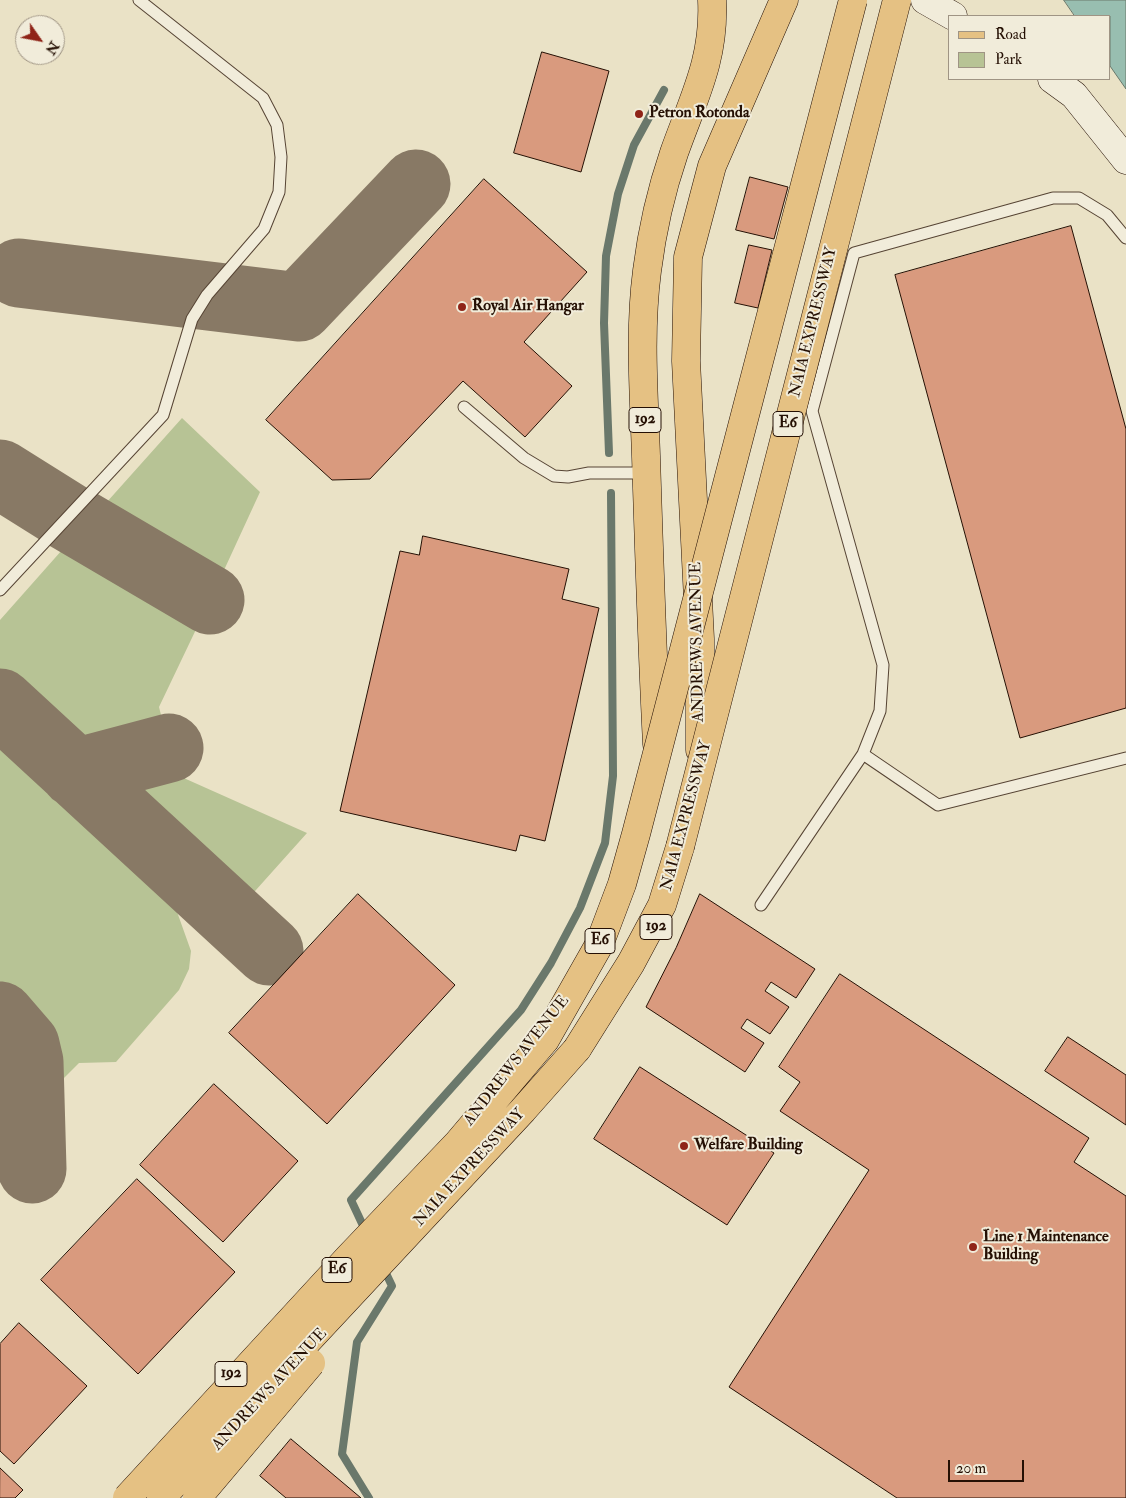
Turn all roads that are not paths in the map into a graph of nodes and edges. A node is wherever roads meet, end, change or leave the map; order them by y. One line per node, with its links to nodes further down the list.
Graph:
1 (140, 0): 13 (lane)
2 (712, 0): 12 (main road, ANDREWS AVENUE / 192)
3 (853, 0): 25 (main road, NAIA EXPRESSWAY / E6, bridge)
4 (896, 0): 17 (main road, NAIA EXPRESSWAY / E6, bridge)
5 (926, 0): 7 (street)
6 (782, 1): 20 (main road, ANDREWS AVENUE / 192)
7 (951, 15)
8 (1053, 80): 9 (street)
9 (1126, 160)
10 (1126, 238): 14 (lane)
11 (464, 407): 12 (lane)
12 (646, 473): 18 (main road, ANDREWS AVENUE / 192)
13 (0, 590)
14 (863, 754): 15 (lane); 16 (lane)
15 (1126, 758)
16 (761, 905)
17 (577, 1049): 26 (main road, NAIA EXPRESSWAY / E6, bridge); 28 (main road, bridge)
18 (378, 1218)
19 (346, 1250): 22 (main road, 192)
20 (392, 1259)
21 (371, 1281): 23 (main road, ANDREWS AVENUE / 192)
22 (263, 1340): 23 (main road); 24 (main road, 192)
23 (293, 1365): 27 (main road, ANDREWS AVENUE / 192)
24 (117, 1498)
25 (127, 1498)
26 (161, 1498)
27 (169, 1498)
28 (198, 1498)

